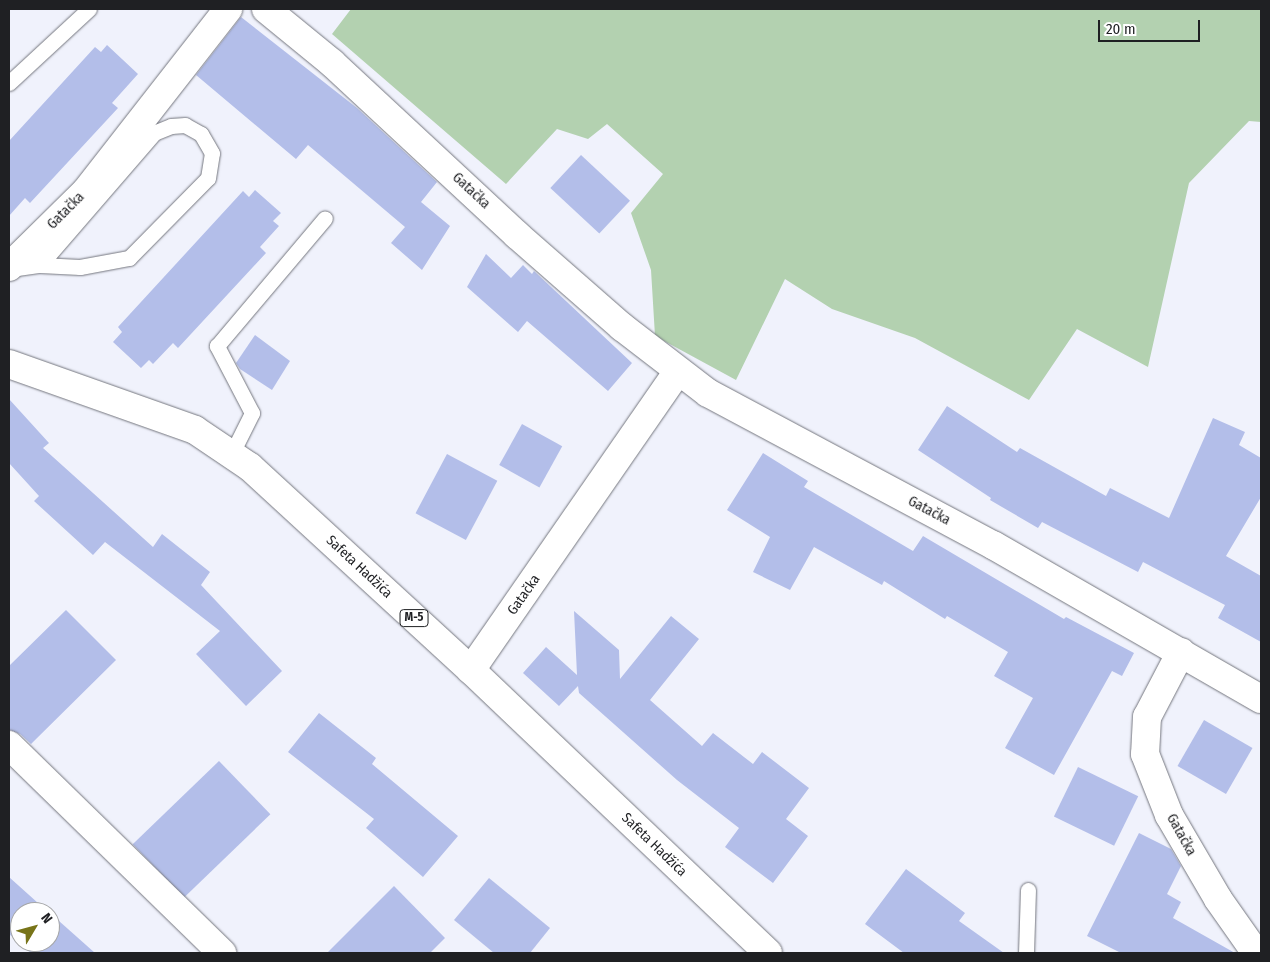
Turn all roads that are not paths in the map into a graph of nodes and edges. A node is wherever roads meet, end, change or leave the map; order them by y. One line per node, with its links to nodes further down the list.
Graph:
1 (89, 9): 4 (lane)
2 (228, 9): 7 (street, Gatačka)
3 (266, 9): 9 (street, Gatačka)
4 (9, 83)
5 (324, 218): 10 (lane)
6 (40, 265): 6 (lane); 7 (lane)
7 (9, 268)
8 (9, 364): 10 (street, Safeta Hadžića / M-5)
9 (677, 372): 11 (street, Gatačka); 12 (street, Gatačka)
10 (232, 455): 12 (street, Safeta Hadžića / M-5)
11 (1181, 652): 13 (street, Gatačka); 19 (street, Gatačka)
12 (471, 670): 17 (street, Safeta Hadžića / M-5)
13 (1261, 699)
14 (9, 745): 16 (street)
15 (1028, 890): 18 (lane)
16 (222, 953)
17 (768, 953)
18 (1026, 953)
19 (1256, 953)

